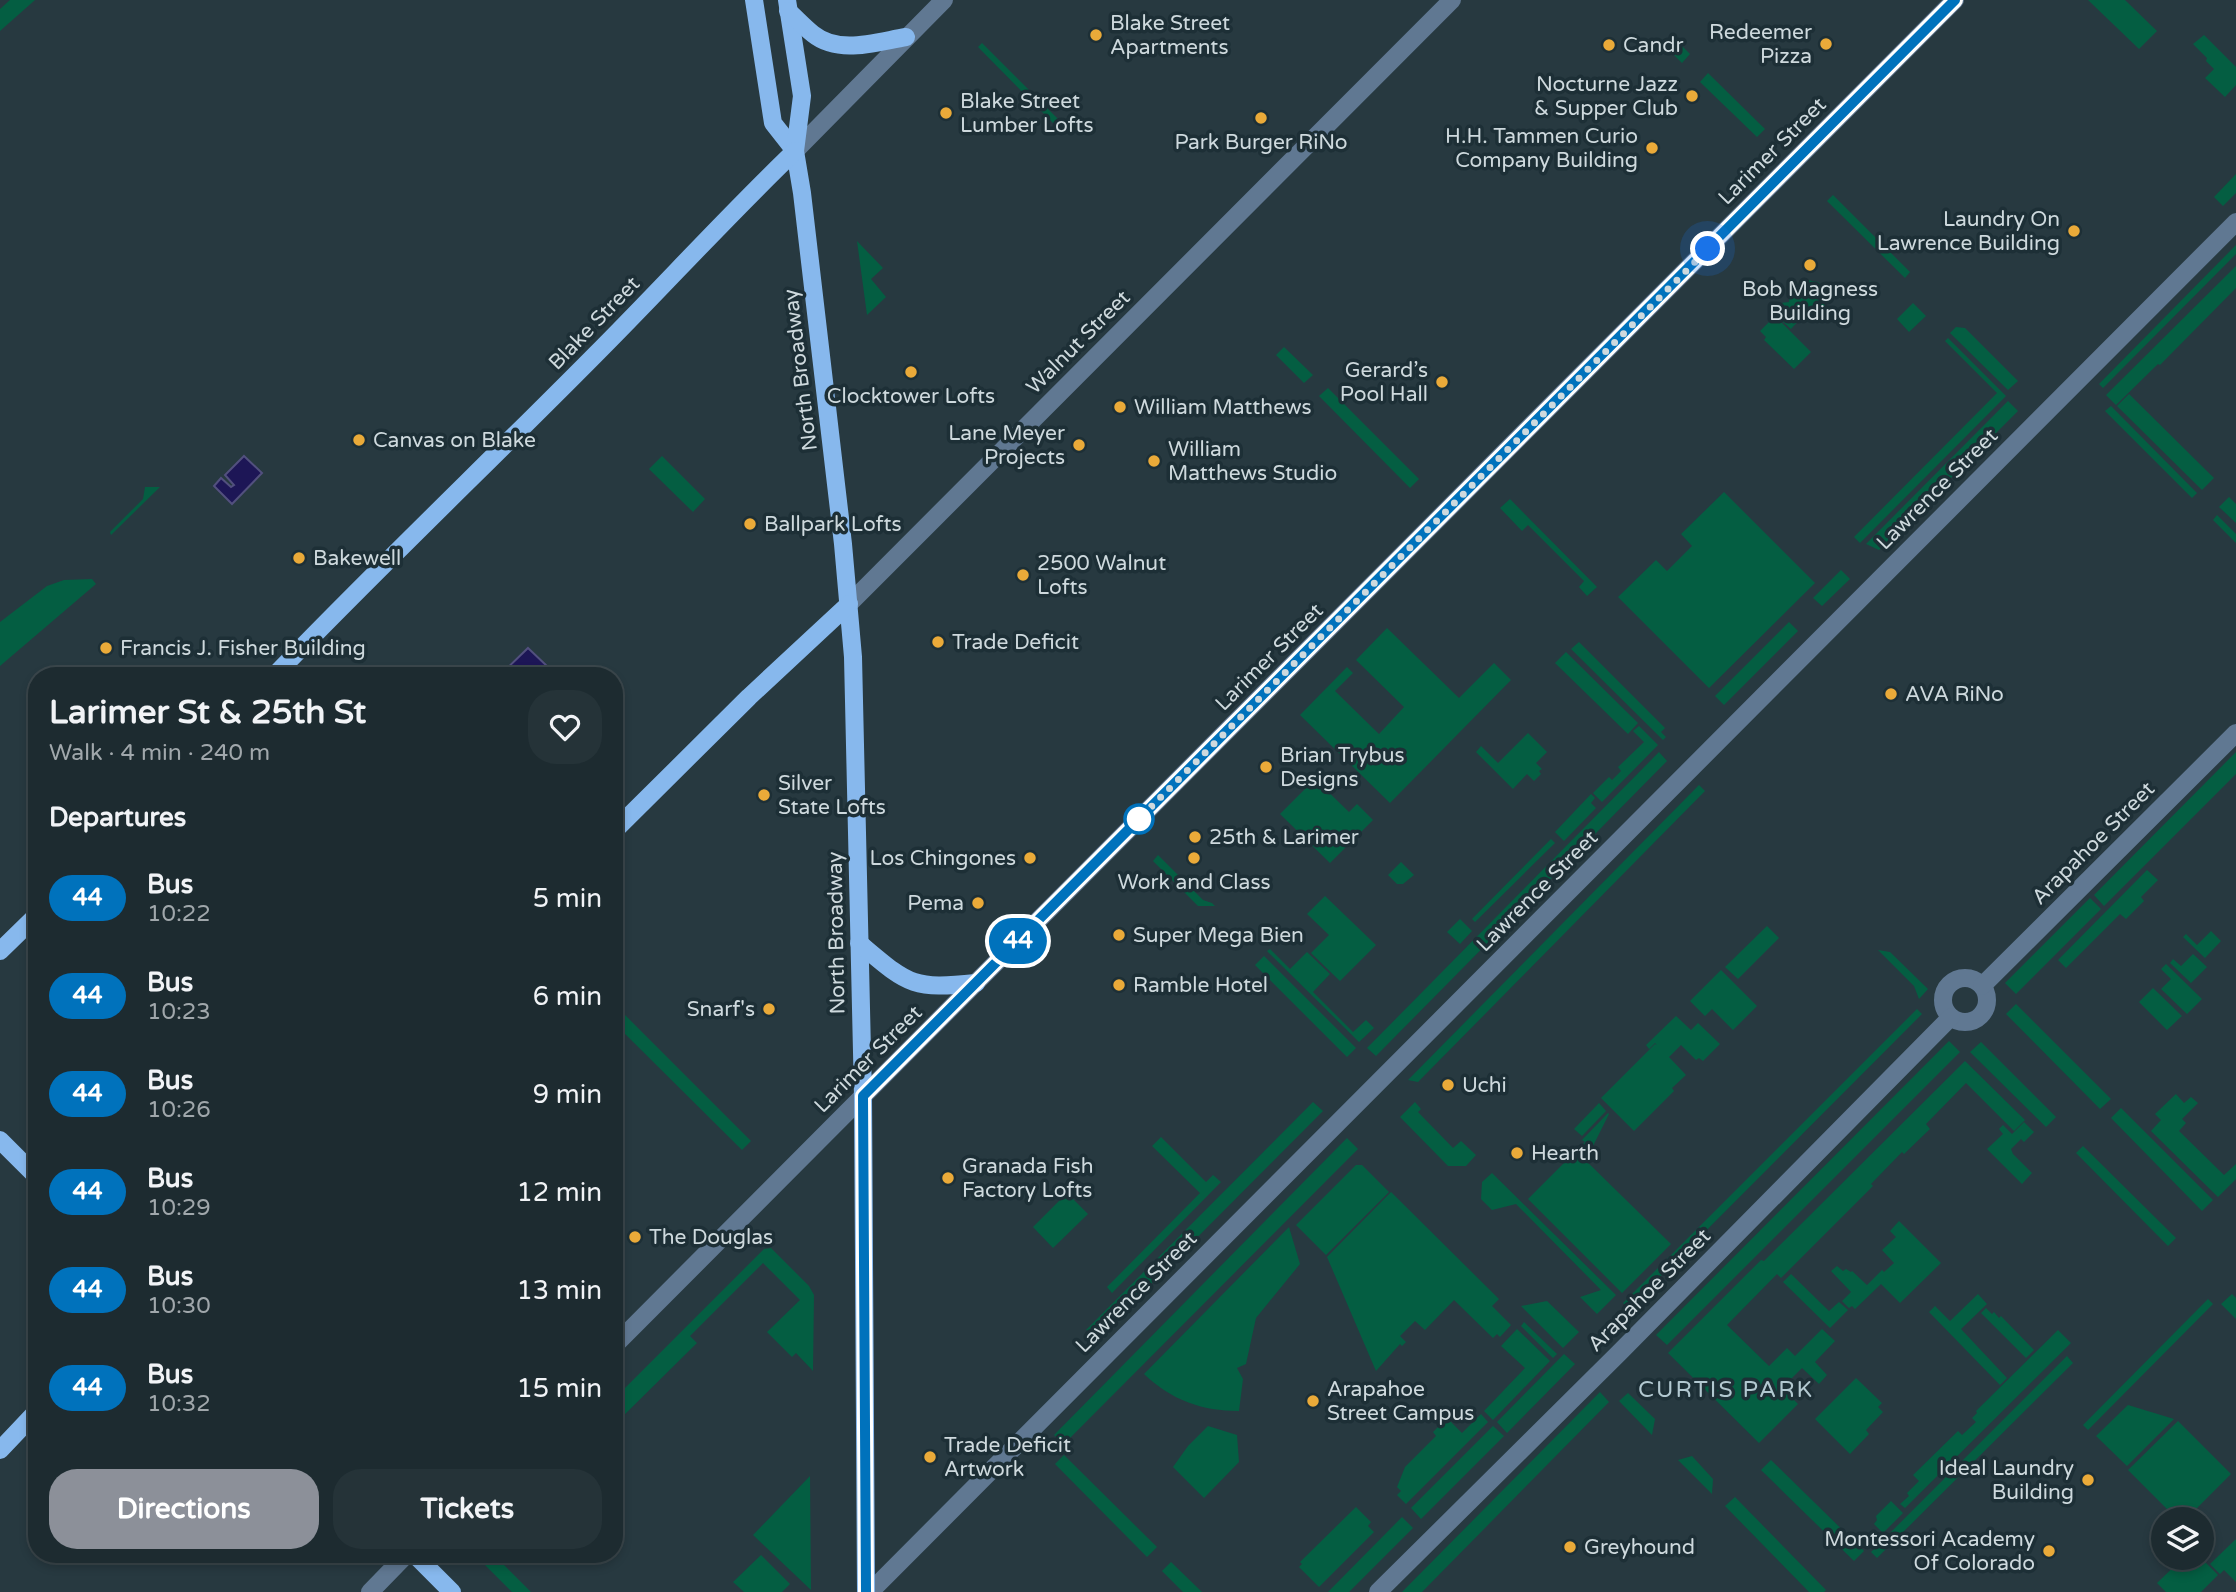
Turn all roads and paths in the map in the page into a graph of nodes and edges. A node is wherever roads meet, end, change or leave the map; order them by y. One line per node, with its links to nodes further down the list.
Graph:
1 (754, 0): 7 (main road, North Broadway)
2 (944, 0): 6 (street, Blake Street)
3 (1452, 0): 9 (street, Walnut Street)
4 (1955, 0): 16 (street, Larimer Street)
5 (788, 5): 6 (main road); 7 (main road, North Broadway)
6 (905, 37): 7 (street, Blake Street)
7 (795, 151): 9 (main road, North Broadway); 10 (main road, Blake Street)
8 (2236, 222): 29 (street, Lawrence Street)
9 (849, 604): 12 (main road, Walnut Street); 14 (main road, North Broadway)
10 (283, 667)
11 (2236, 733): 17 (street, Arapahoe Street)
12 (623, 822)
13 (28, 924): 15 (main road)
14 (859, 943): 16 (main road); 19 (main road, North Broadway)
15 (0, 951)
16 (976, 983): 19 (street, Larimer Street)
17 (1982, 986): 18 (street); 18 (street)
18 (1951, 1017): 30 (street, Arapahoe Street)
19 (863, 1096): 22 (street, Larimer Street); 29 (main road, North Broadway)
20 (0, 1140): 21 (main road)
21 (28, 1168)
22 (623, 1337)
23 (28, 1420): 24 (main road)
24 (0, 1450)
25 (398, 1563): 27 (street)
26 (423, 1563): 28 (main road)
27 (370, 1592)
28 (452, 1592)
29 (868, 1592)
30 (1378, 1592)

